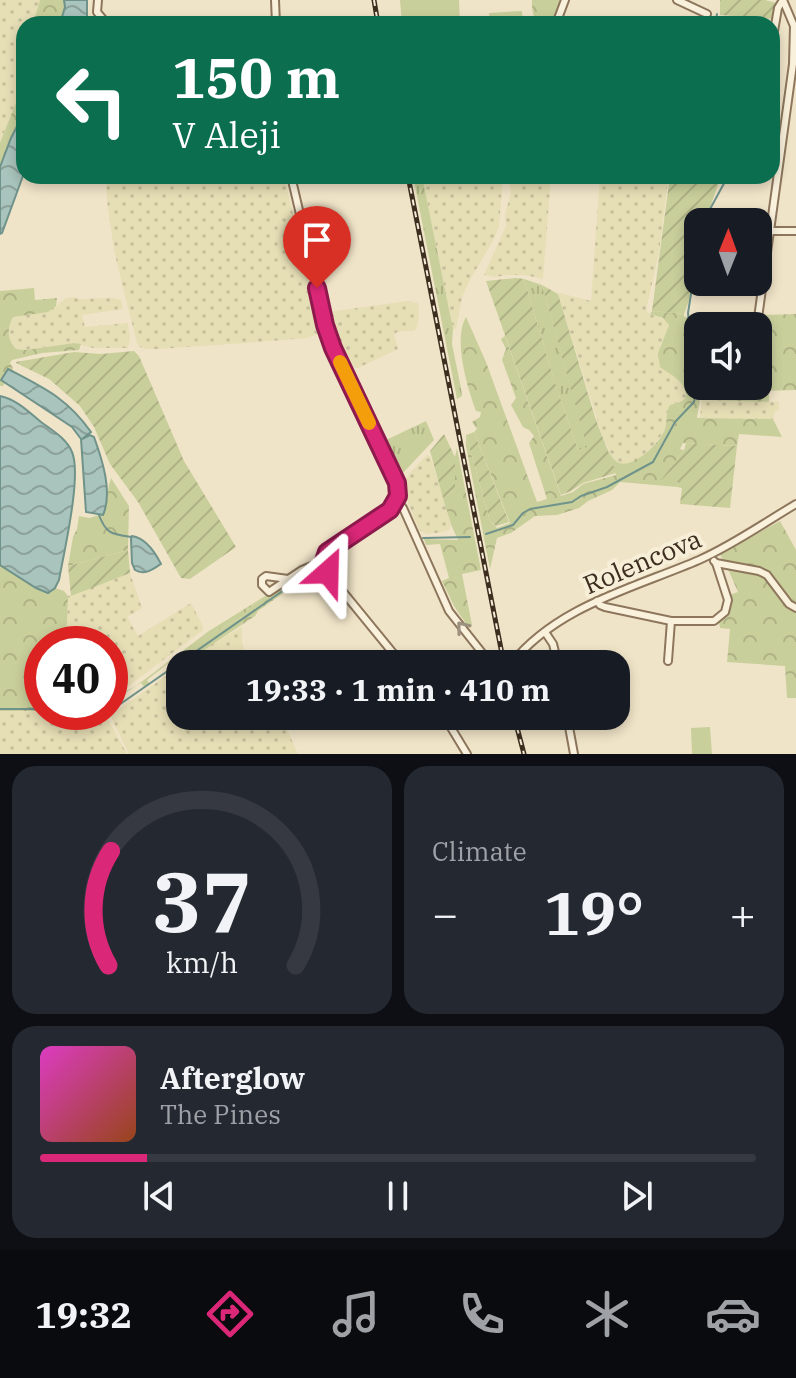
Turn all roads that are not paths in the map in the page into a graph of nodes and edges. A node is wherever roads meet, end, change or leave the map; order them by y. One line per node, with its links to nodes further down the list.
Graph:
1 (677, 0): 3 (street)
2 (783, 0): 4 (street)
3 (707, 14)
4 (795, 26): 5 (street)
5 (780, 154)
6 (293, 184): 11 (street)
7 (776, 184): 8 (street)
8 (772, 210)
9 (772, 231): 10 (street)
10 (796, 231)
11 (397, 500): 14 (street); 22 (street, one-way to 11)
12 (796, 504): 13 (street, Rolencova)
13 (710, 554): 15 (street); 17 (street, Rolencova)
14 (324, 561): 16 (street); 21 (street)
15 (716, 563): 18 (street); 19 (street)
16 (288, 579)
17 (597, 601): 19 (street); 20 (street, Rolencova)
18 (796, 608)
19 (671, 621): 25 (street)
20 (545, 632): 23 (street, Rolencova); 24 (street)
21 (391, 650)
22 (480, 650)
23 (522, 650)
24 (554, 650)
25 (668, 661)
26 (453, 730): 28 (street)
27 (570, 730): 29 (street)
28 (467, 754)
29 (574, 754)

